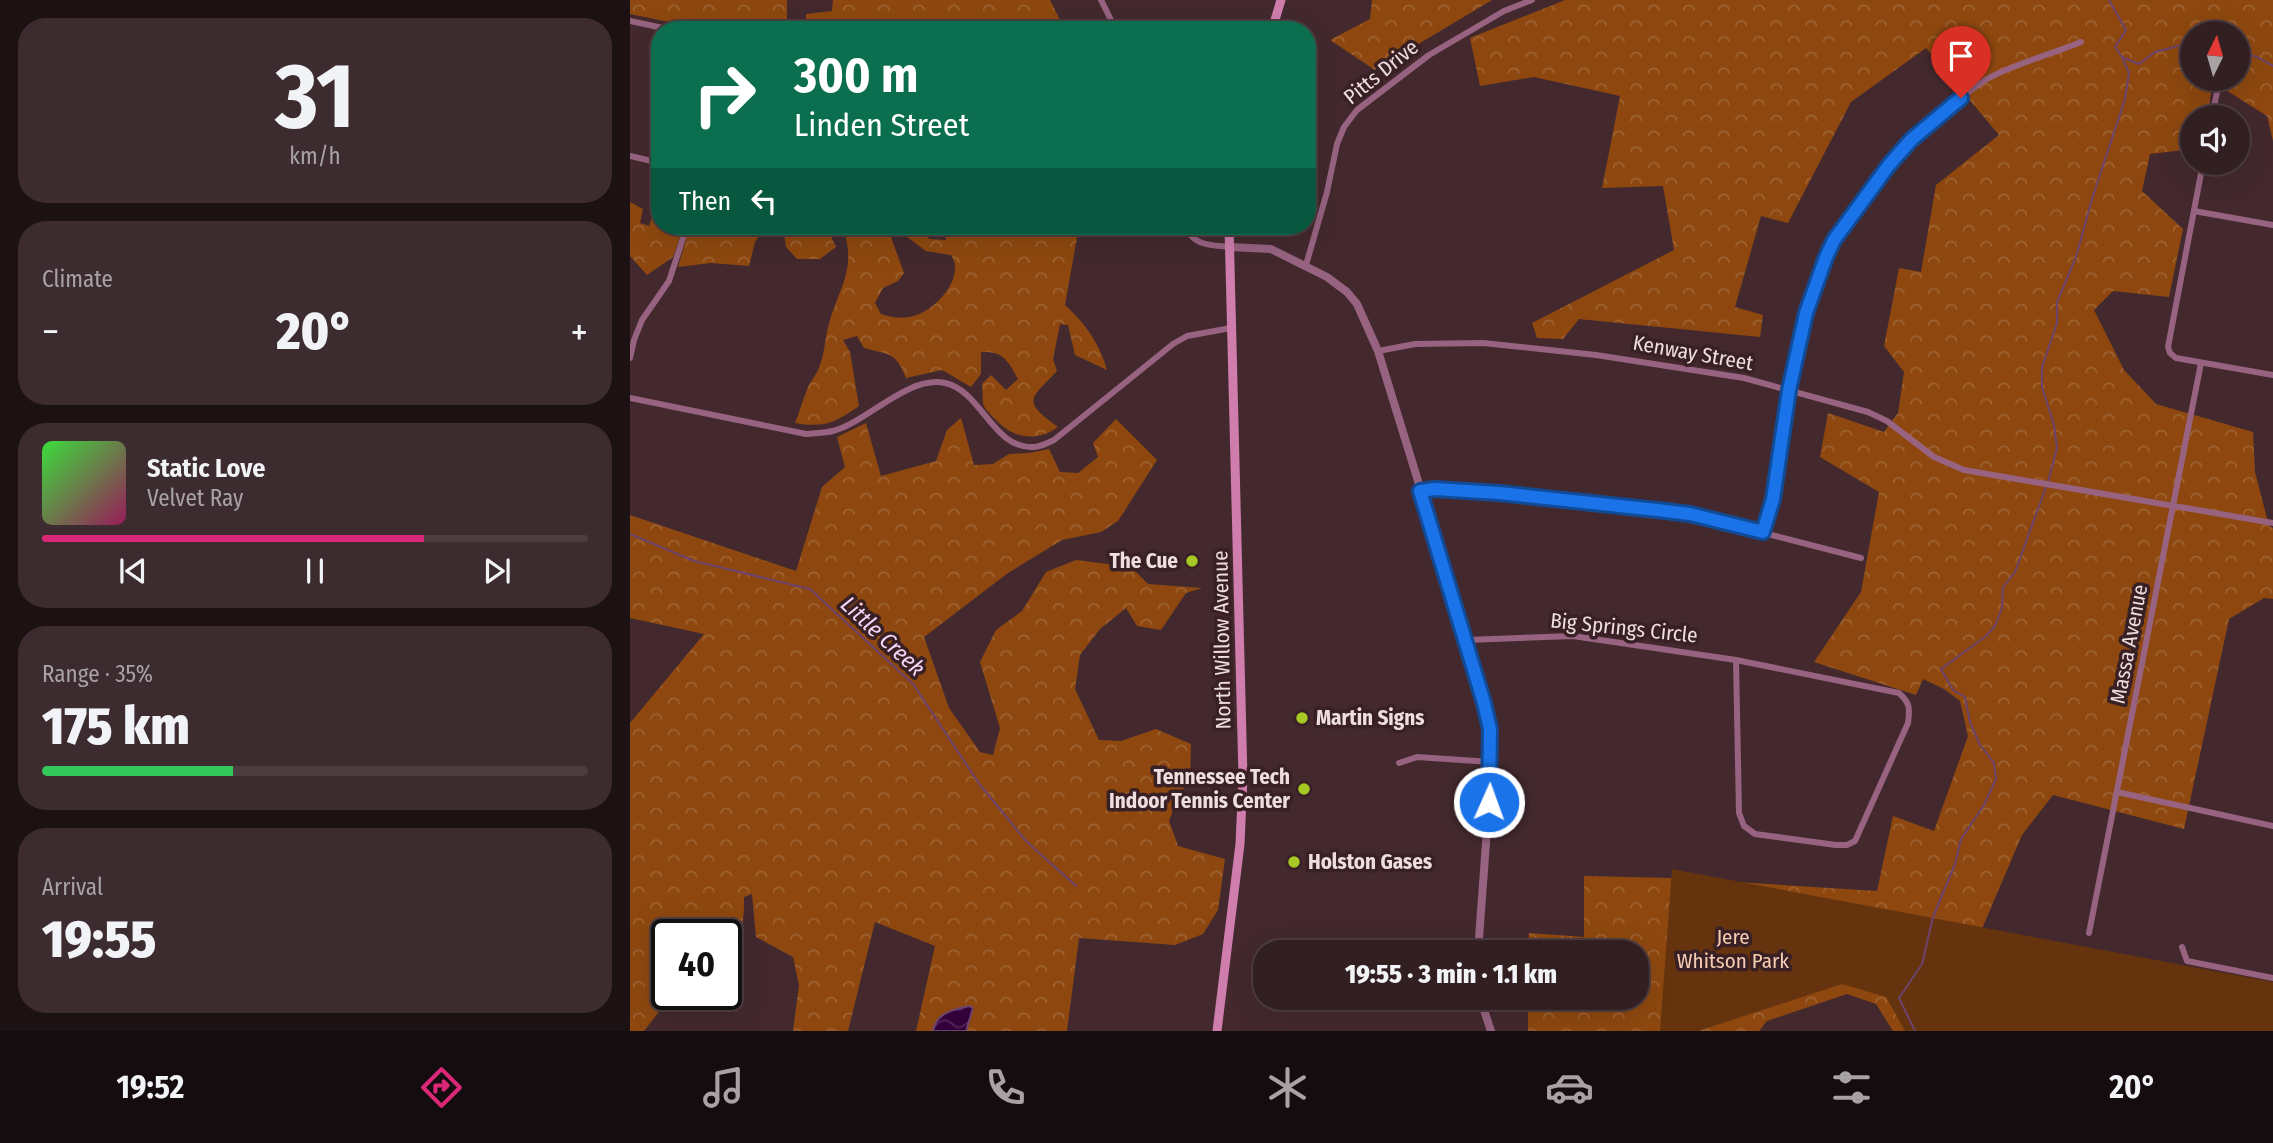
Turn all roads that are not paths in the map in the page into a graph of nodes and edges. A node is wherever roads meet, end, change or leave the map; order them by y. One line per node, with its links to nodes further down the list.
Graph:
1 (1101, 0): 5 (street)
2 (1281, 0): 6 (main road)
3 (1532, 0): 16 (street, Pitts Drive)
4 (630, 21): 7 (street)
5 (1112, 21)
6 (1275, 21)
7 (651, 25)
8 (2081, 42): 28 (street)
9 (2217, 92): 10 (street)
10 (2214, 105)
11 (630, 156): 12 (street)
12 (651, 161)
13 (2201, 175): 14 (street)
14 (2194, 211): 15 (street); 26 (street)
15 (2273, 225)
16 (1316, 230)
17 (684, 235): 25 (street)
18 (1190, 235): 21 (street)
19 (1229, 235): 21 (main road, North Willow Avenue)
20 (1315, 235): 22 (street, Pitts Drive)
21 (1229, 247): 22 (street); 23 (main road, North Willow Avenue)
22 (1306, 265): 24 (street)
23 (1231, 328): 29 (street); 46 (main road, North Willow Avenue)
24 (1378, 351): 28 (street, Kenway Street); 30 (street)
25 (630, 358)
26 (2201, 363): 27 (street); 31 (street, Massa Avenue)
27 (2273, 374)
28 (1789, 390): 31 (street, Kenway Street); 33 (street)
29 (630, 398)
30 (1420, 491): 33 (street); 35 (street)
31 (2174, 505): 32 (street, Kenway Street); 39 (street, Massa Avenue)
32 (2273, 523)
33 (1763, 532): 34 (street)
34 (1861, 558)
35 (1466, 640): 36 (street, Big Springs Circle); 37 (street)
36 (1736, 660): 36 (street, Big Springs Circle)
37 (1491, 762): 38 (street); 42 (street)
38 (1399, 764)
39 (2118, 792): 40 (street); 41 (street, Massa Avenue)
40 (2273, 825)
41 (2089, 933)
42 (1479, 940)
43 (2182, 947): 44 (street)
44 (2273, 978)
45 (1484, 1010): 47 (street)
46 (1217, 1031)
47 (1491, 1031)

